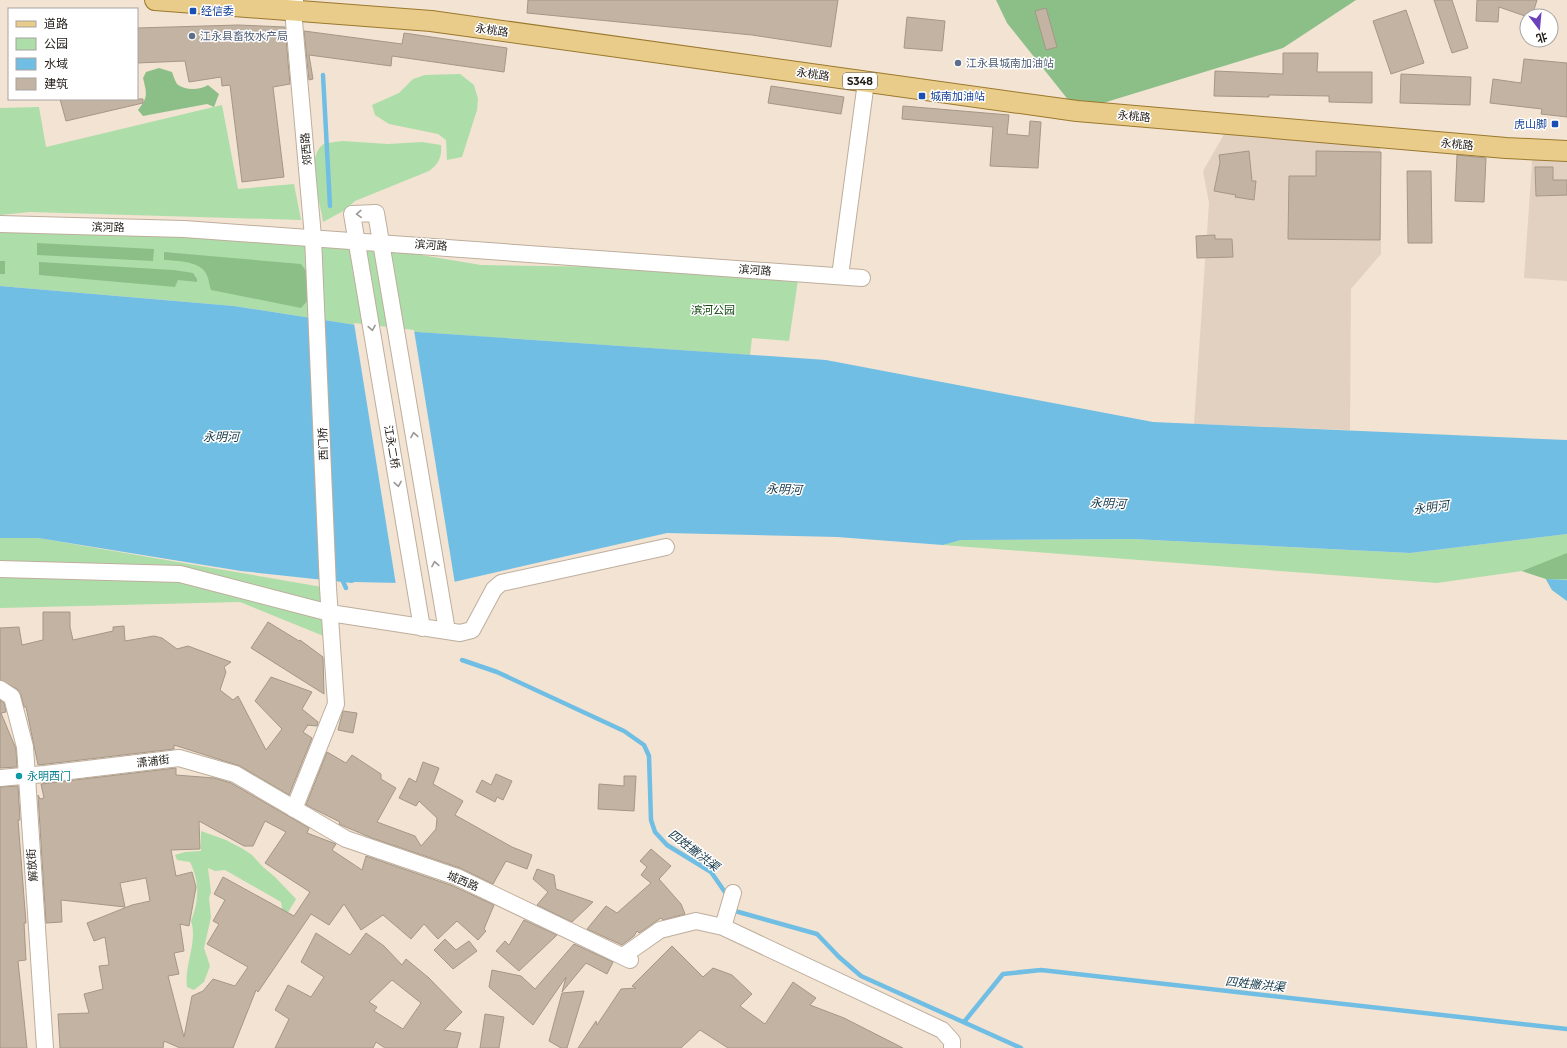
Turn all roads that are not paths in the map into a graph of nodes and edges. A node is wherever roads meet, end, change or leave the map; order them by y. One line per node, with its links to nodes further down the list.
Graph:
1 (155, 0): 2 (main road, 永桃路 / S348)
2 (204, 2): 3 (main road, 永桃路 / S348)
3 (294, 5): 4 (main road, 永桃路 / S348); 7 (street, 郊西路)
4 (866, 82): 5 (main road, 永桃路 / S348); 10 (street)
5 (1567, 151)
6 (0, 224): 7 (street, 滨河路)
7 (313, 237): 8 (street, 滨河路); 12 (street, 郊西路)
8 (357, 240): 9 (street, 滨河路); 9 (street, 江永二桥, one-way to 8); 16 (street, 江永二桥, one-way to 16)
9 (381, 242): 10 (street, 滨河路); 17 (street, one-way to 9)
10 (840, 276): 11 (street, 滨河路)
11 (862, 278)
12 (317, 299): 15 (street, 西门桥)
13 (666, 547): 17 (street)
14 (0, 569): 15 (street)
15 (330, 613): 16 (street); 21 (street, 西门桥)
16 (422, 628): 17 (street)
17 (447, 631)
18 (0, 689): 19 (street, 解放街)
19 (26, 776): 20 (street, 潇浦街); 21 (street, 潇浦街); 24 (street, 解放街)
20 (0, 778)
21 (294, 809): 23 (street, 城西路)
22 (733, 893): 23 (street)
23 (725, 920): 25 (street)
24 (45, 1048)
25 (952, 1048)

